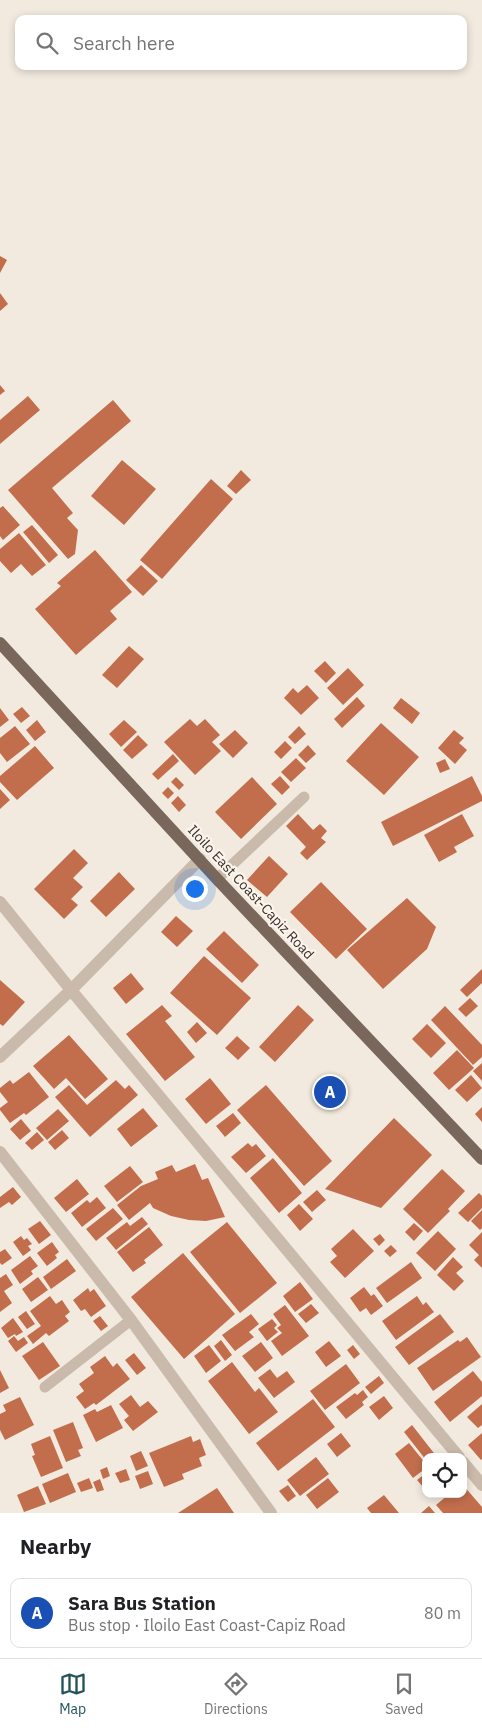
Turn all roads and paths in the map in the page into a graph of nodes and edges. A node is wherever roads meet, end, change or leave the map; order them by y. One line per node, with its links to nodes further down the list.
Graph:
1 (0, 643): 3 (main road, Iloilo East Coast-Capiz Road)
2 (304, 797): 4 (lane)
3 (200, 860): 4 (main road, Iloilo East Coast-Capiz Road); 6 (street)
4 (217, 879): 9 (main road, Iloilo East Coast-Capiz Road)
5 (0, 902): 6 (street)
6 (71, 990): 7 (street); 12 (street)
7 (0, 1057)
8 (0, 1152): 10 (street)
9 (482, 1160)
10 (131, 1320): 11 (lane); 15 (street)
11 (45, 1387)
12 (456, 1453)
13 (467, 1467): 14 (street)
14 (482, 1485)
15 (271, 1513)

